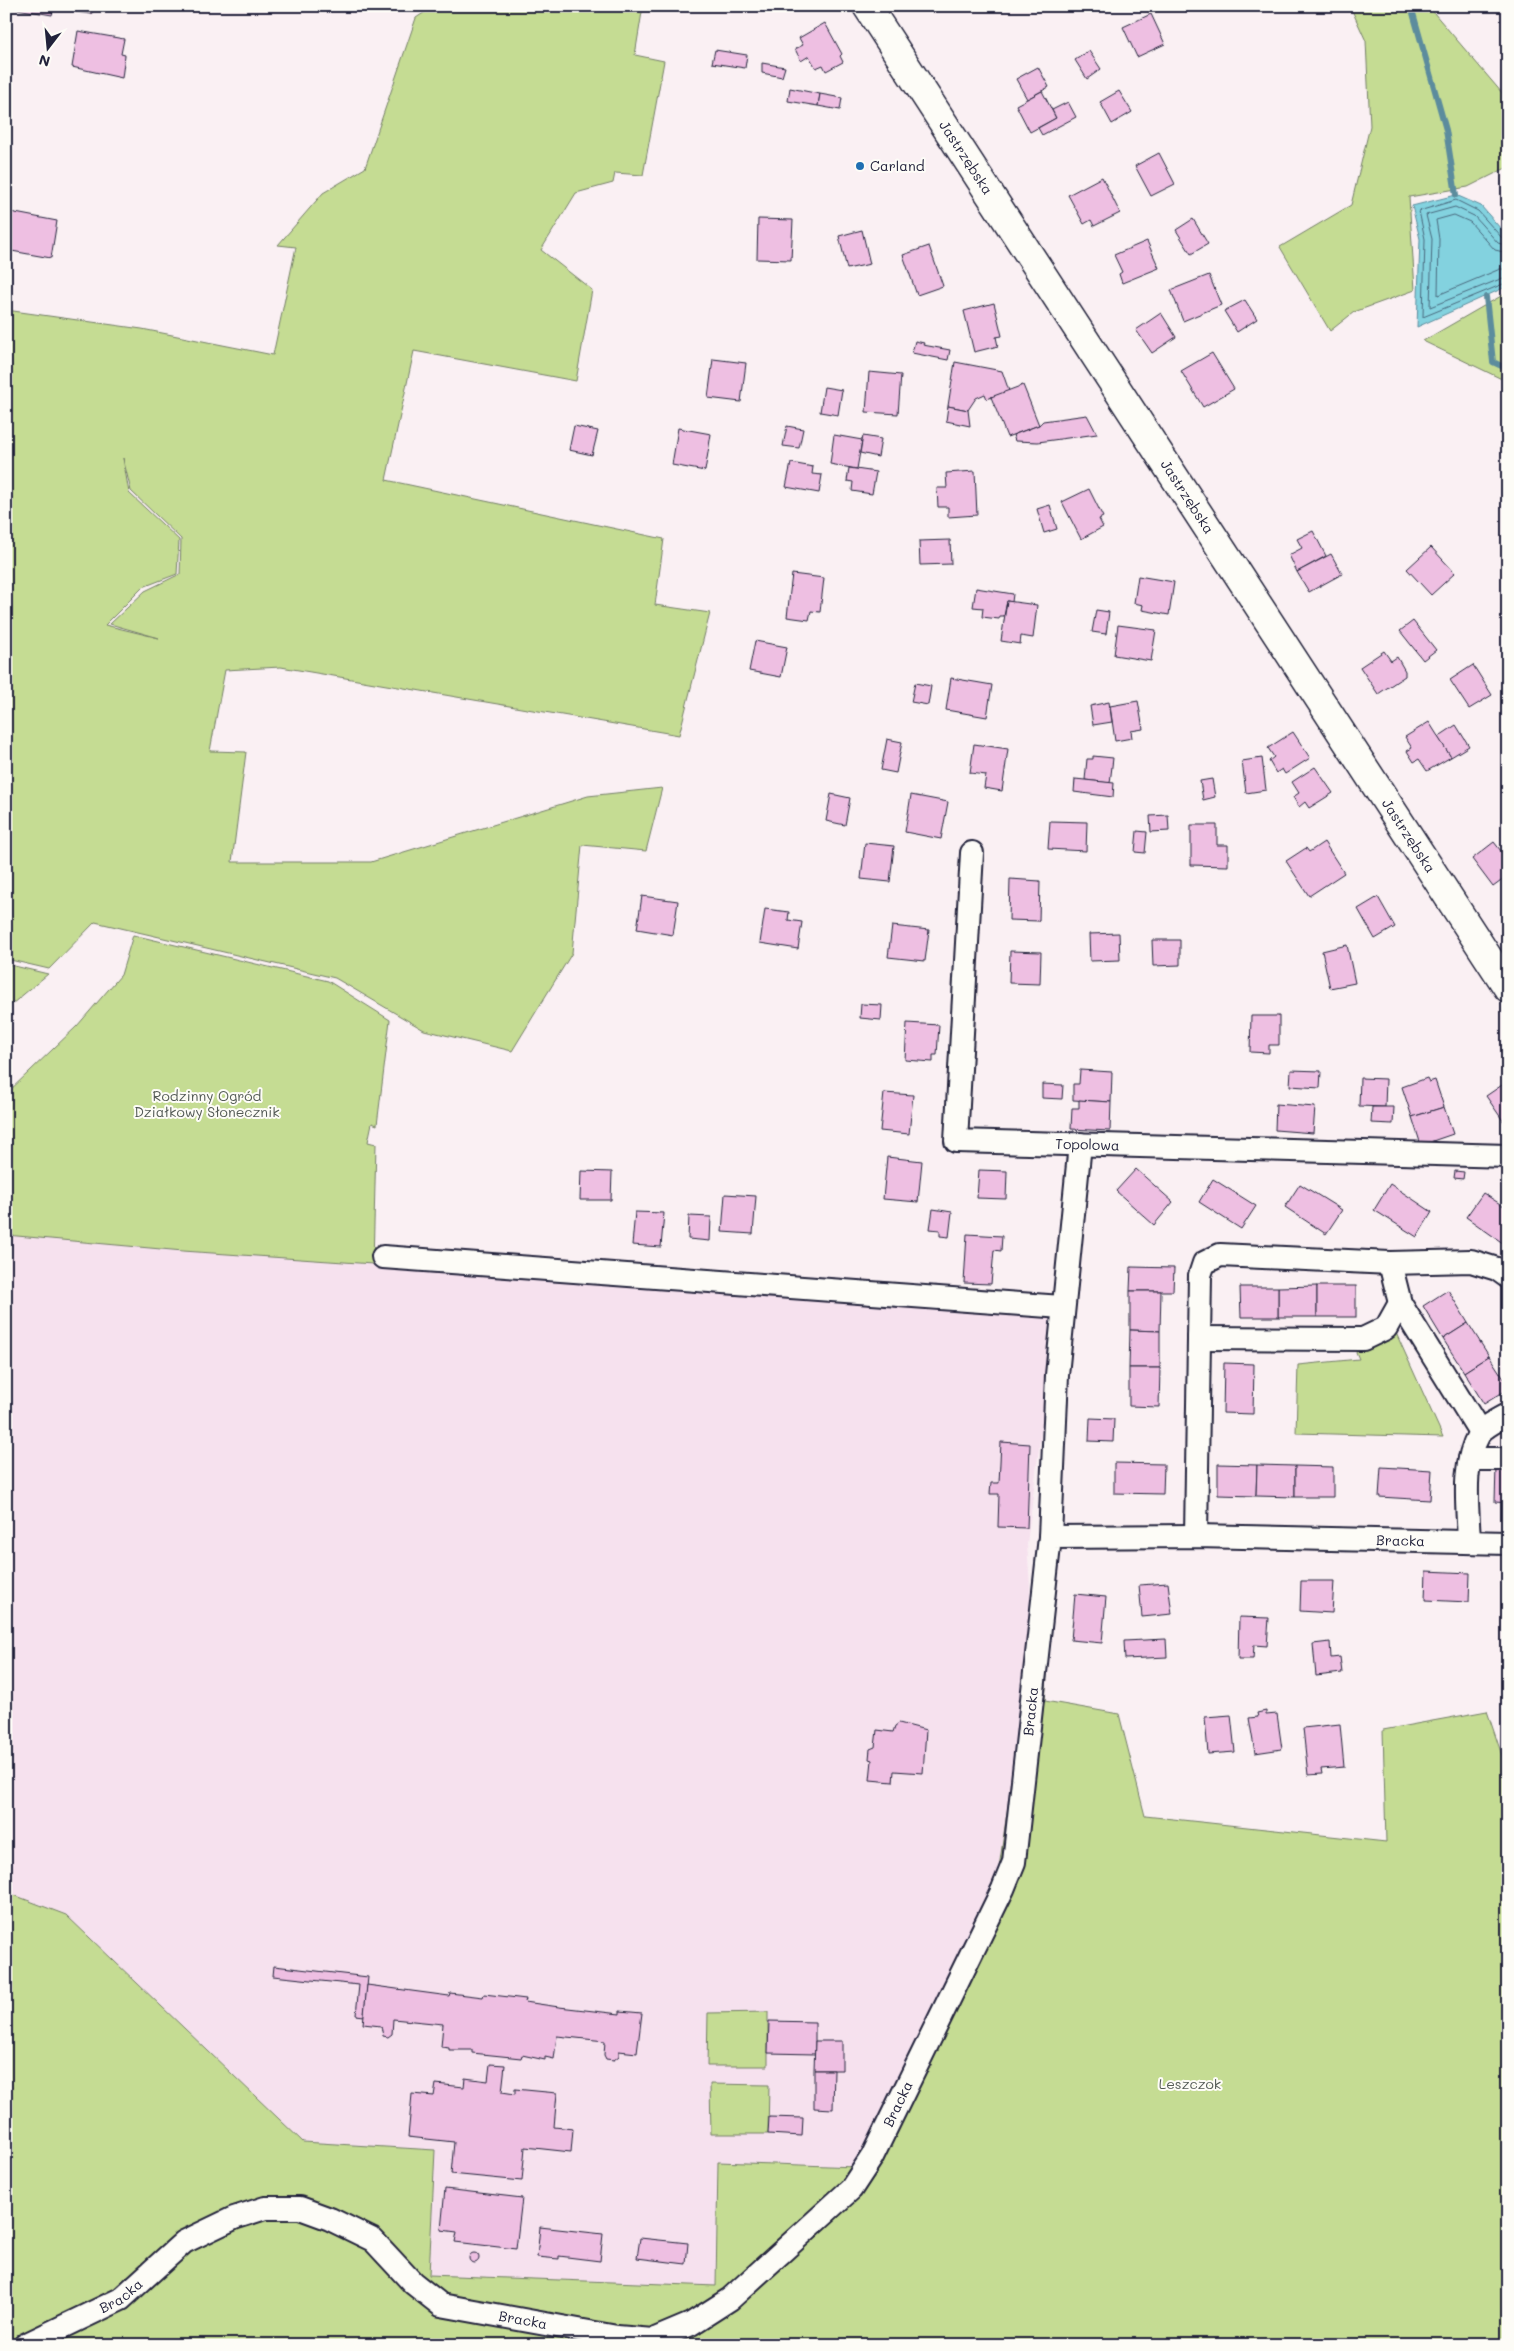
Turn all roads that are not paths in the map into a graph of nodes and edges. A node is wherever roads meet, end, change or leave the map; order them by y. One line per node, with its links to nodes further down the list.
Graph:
1 (866, 6): 3 (main road, Jastrzębska)
2 (972, 853): 4 (street, Topolowa)
3 (1508, 988)
4 (1080, 1144): 5 (street, Topolowa); 10 (street)
5 (1508, 1156)
6 (383, 1257): 10 (street)
7 (1390, 1263): 8 (street); 9 (street); 11 (street)
8 (1508, 1277)
9 (1400, 1303): 11 (street); 13 (street)
10 (1062, 1307): 17 (street)
11 (1199, 1338): 16 (street)
12 (1508, 1414): 13 (street)
13 (1480, 1432): 14 (street)
14 (1470, 1459): 15 (street); 18 (street)
15 (1508, 1459)
16 (1196, 1536): 17 (street, Bracka); 18 (street, Bracka)
17 (1050, 1537): 20 (street, Bracka)
18 (1469, 1542): 19 (street, Bracka)
19 (1508, 1543)
20 (25, 2345)

